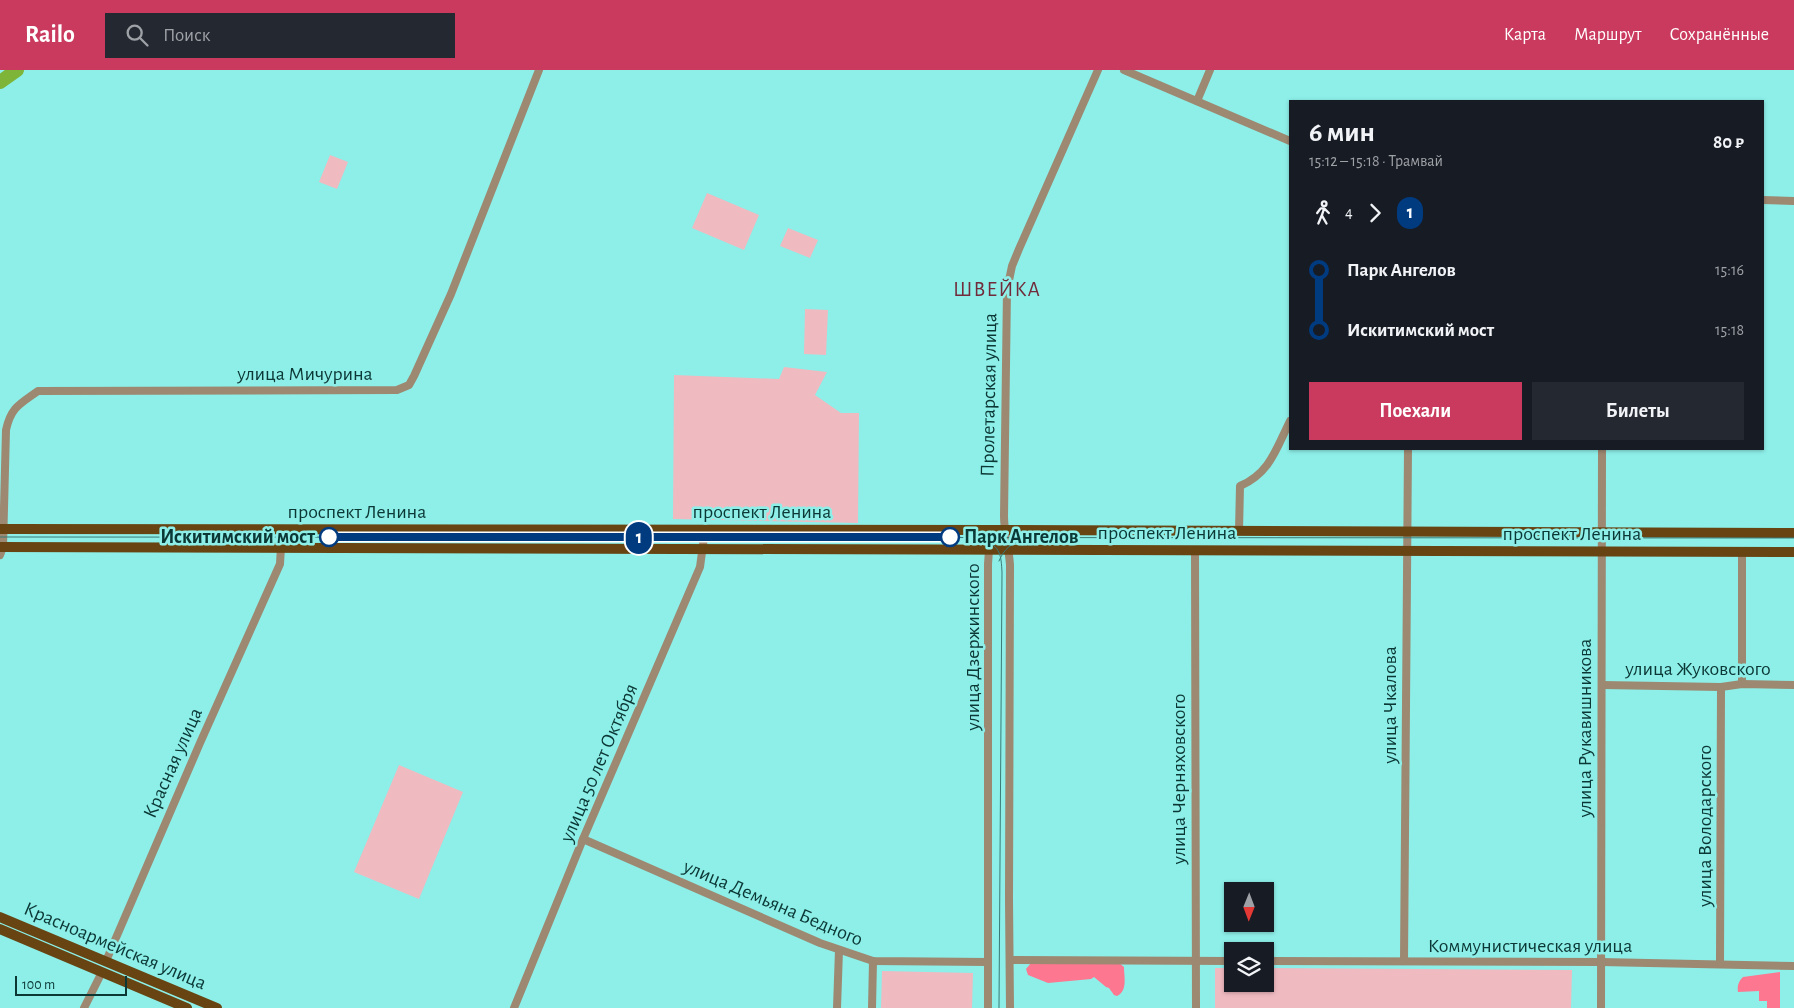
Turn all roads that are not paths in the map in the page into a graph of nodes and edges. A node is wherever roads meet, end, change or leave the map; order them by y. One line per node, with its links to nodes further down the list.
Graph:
1 (540, 70): 12 (street, улица Мичурина)
2 (1098, 70): 15 (street, Пролетарская улица)
3 (1124, 70): 5 (street)
4 (1210, 70): 5 (street)
5 (1196, 101): 6 (street)
6 (1289, 141)
7 (1764, 200): 8 (street)
8 (1794, 201)
9 (1289, 423): 16 (street)
10 (1408, 450): 17 (street, улица Чкалова)
11 (1602, 450): 18 (street, улица Рукавишникова)
12 (2, 529): 13 (main road, проспект Ленина); 22 (street, улица Мичурина)
13 (282, 529): 14 (main road, проспект Ленина); 20 (street, Красная улица)
14 (705, 530): 15 (main road, проспект Ленина); 21 (street, улица 50 лет Октября)
15 (1004, 530): 16 (main road, проспект Ленина); 23 (street, улица Дзержинского); 24 (street, улица Дзержинского)
16 (1239, 531): 17 (main road, проспект Ленина)
17 (1407, 531): 18 (main road, проспект Ленина); 26 (street, улица Чкалова)
18 (1602, 532): 19 (main road, проспект Ленина); 27 (street, улица Рукавишникова)
19 (1794, 533)
20 (281, 548): 21 (main road, проспект Ленина); 22 (main road, проспект Ленина); 40 (street, Красная улица)
21 (704, 548): 23 (main road, проспект Ленина); 34 (street, улица 50 лет Октября)
22 (1, 549)
23 (989, 550): 24 (main road, проспект Ленина); 44 (street, улица Дзержинского)
24 (1009, 550): 25 (main road, проспект Ленина); 38 (street, улица Дзержинского)
25 (1195, 550): 26 (main road, проспект Ленина); 39 (street, улица Черняховского)
26 (1407, 551): 27 (main road, проспект Ленина); 45 (street, улица Чкалова)
27 (1602, 551): 28 (main road, проспект Ленина); 31 (street, улица Рукавишникова)
28 (1742, 552): 29 (main road, проспект Ленина); 30 (street)
29 (1794, 552)
30 (1742, 684): 32 (street, улица Жуковского); 33 (street, улица Жуковского)
31 (1602, 685): 33 (street, улица Жуковского); 46 (street, улица Рукавишникова)
32 (1794, 685)
33 (1721, 687): 47 (street, улица Володарского)
34 (583, 839): 37 (street, улица Демьяна Бедного); 53 (street, улица 50 лет Октября)
35 (0, 916): 40 (main road, Красноармейская улица)
36 (0, 930): 49 (main road, Красноармейская улица)
37 (839, 950): 43 (street, улица Демьяна Бедного); 54 (street)
38 (1010, 960): 39 (street); 57 (street, улица Дзержинского)
39 (1196, 960): 41 (street); 58 (street, улица Черняховского)
40 (106, 961): 49 (main road, Красная улица); 52 (main road, Красноармейская улица)
41 (1224, 961)
42 (1274, 961): 45 (street, Коммунистическая улица)
43 (873, 962): 44 (street, улица Демьяна Бедного); 55 (street)
44 (988, 962): 56 (street, улица Дзержинского)
45 (1404, 962): 46 (street, Коммунистическая улица)
46 (1601, 962): 47 (street, Коммунистическая улица); 59 (street, улица Рукавишникова)
47 (1720, 964): 48 (street, Коммунистическая улица)
48 (1794, 966)
49 (102, 972): 50 (street, Красная улица); 51 (main road, Красноармейская улица)
50 (84, 1008)
51 (187, 1008)
52 (217, 1008)
53 (514, 1008)
54 (837, 1008)
55 (872, 1008)
56 (988, 1008)
57 (1010, 1008)
58 (1196, 1008)
59 (1601, 1008)

